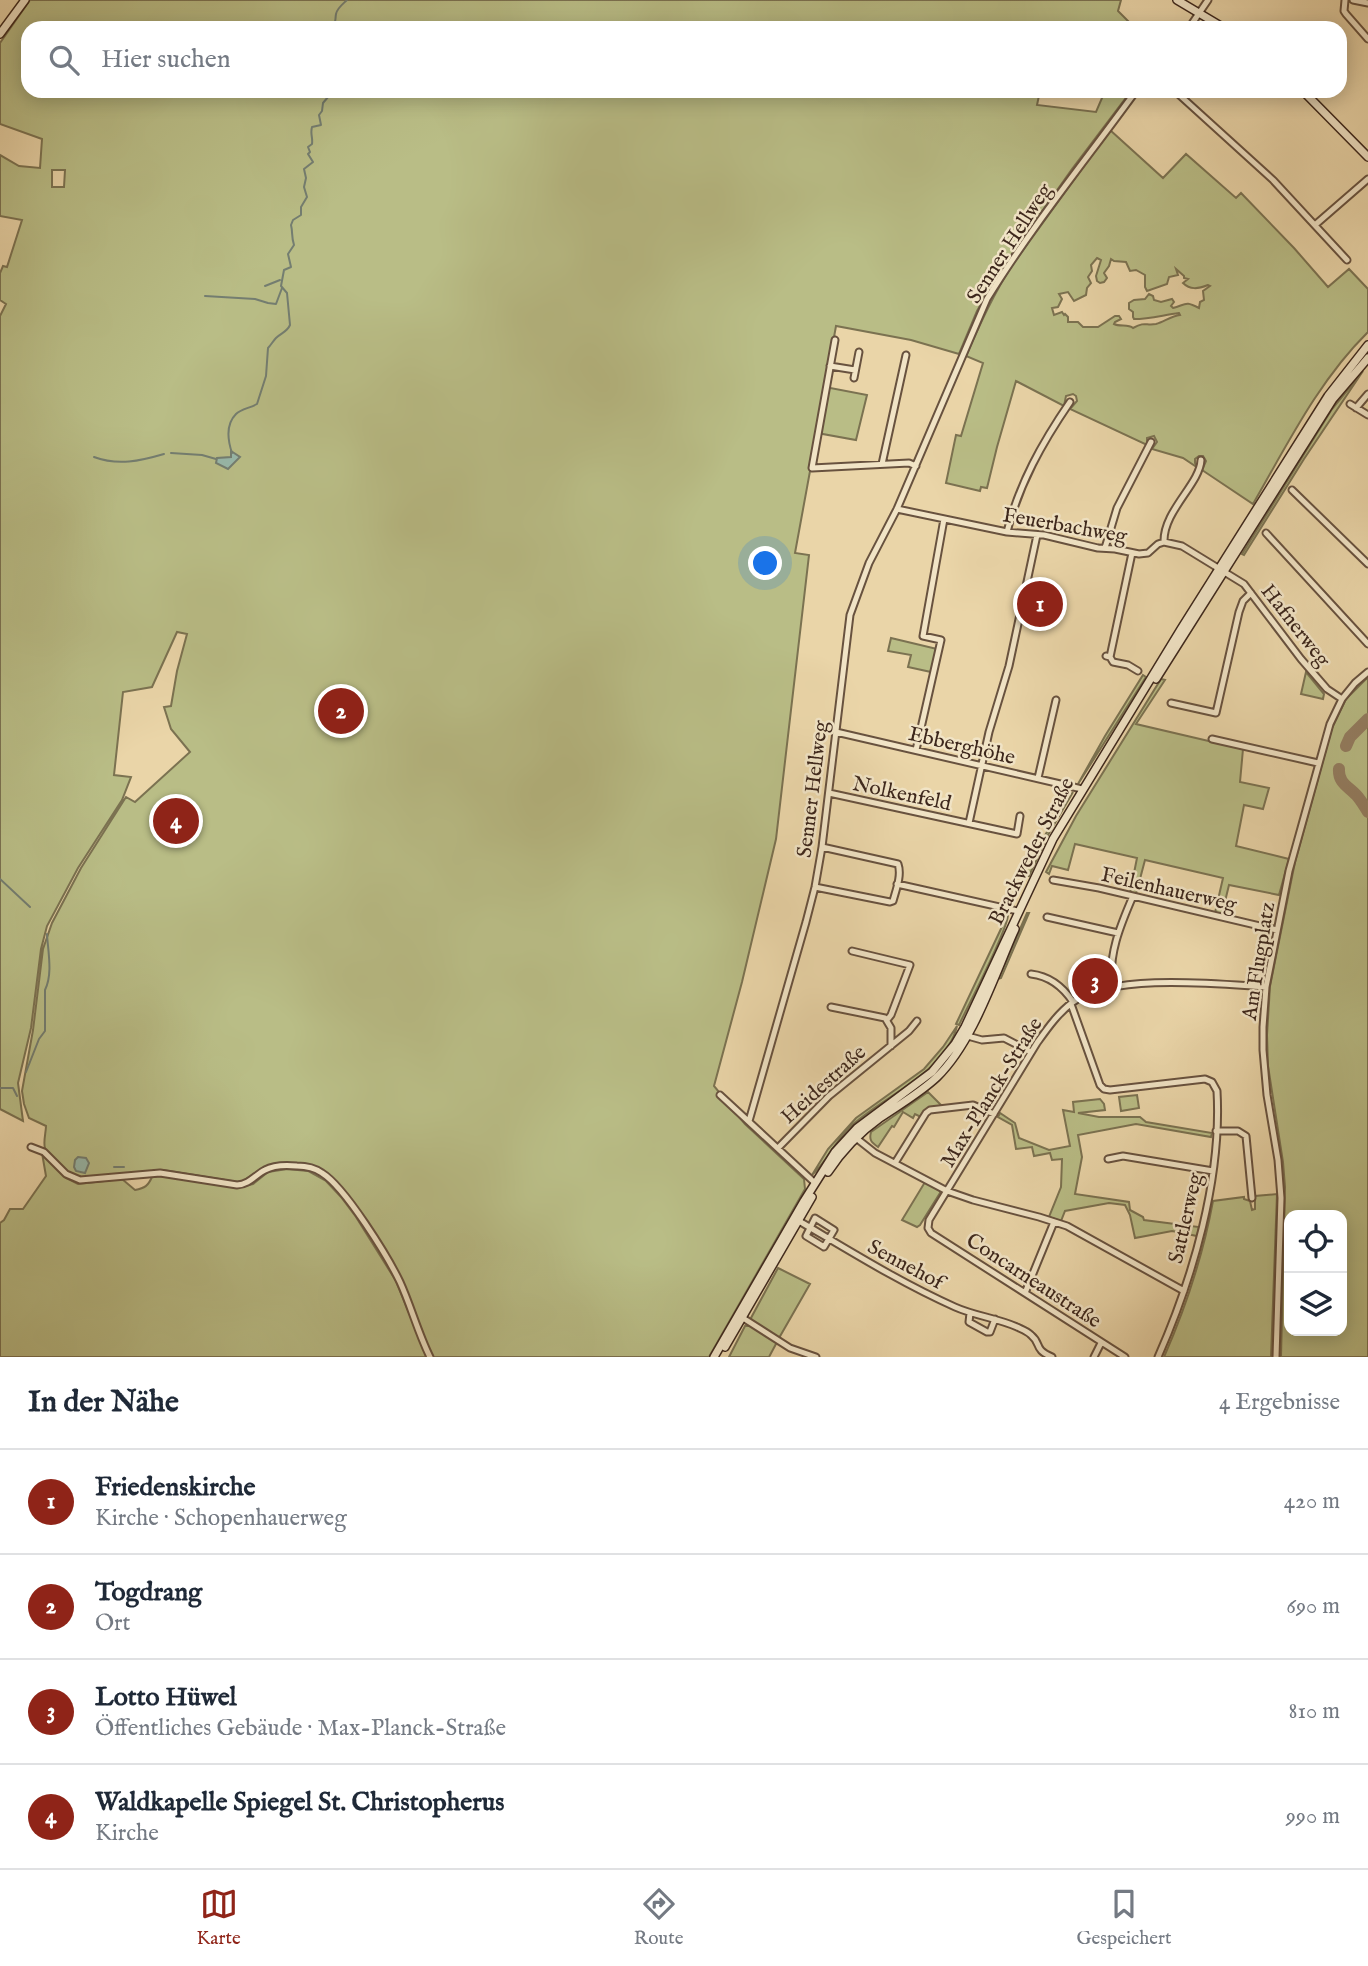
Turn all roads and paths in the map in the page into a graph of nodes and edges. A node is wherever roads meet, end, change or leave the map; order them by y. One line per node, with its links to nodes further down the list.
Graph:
1 (25, 0): 10 (main road)
2 (1177, 0): 7 (main road)
3 (1208, 0): 7 (street)
4 (1345, 0): 11 (street)
5 (1353, 0): 6 (street)
6 (1368, 4)
7 (1200, 13): 8 (street); 9 (main road)
8 (1194, 21)
9 (1213, 21)
10 (0, 34)
11 (1368, 39)
12 (1131, 98): 33 (street, Senner Hellweg)
13 (1183, 98): 17 (street)
14 (1310, 98): 15 (main road)
15 (1366, 153)
16 (1368, 179): 17 (street)
17 (1315, 225): 18 (street)
18 (1347, 260)
19 (835, 340): 24 (street)
20 (1368, 345): 44 (main road, Brackweder Straße)
21 (859, 352): 25 (street)
22 (906, 355): 32 (street)
23 (1368, 358): 44 (main road, Brackweder Straße)
24 (830, 366): 25 (street); 32 (street)
25 (855, 370): 26 (street)
26 (854, 378)
27 (1368, 394): 29 (street)
28 (1070, 402): 37 (street)
29 (1368, 415)
30 (1151, 442): 41 (street)
31 (1201, 460): 40 (street)
32 (882, 464): 33 (street)
33 (916, 466): 35 (street, Senner Hellweg)
34 (1292, 490): 43 (street)
35 (897, 509): 36 (street, Feuerbachweg); 52 (street, Senner Hellweg)
36 (944, 519): 37 (street, Feuerbachweg); 54 (street)
37 (1007, 532): 39 (street, Feuerbachweg)
38 (1266, 533): 46 (street)
39 (1038, 535): 41 (street, Feuerbachweg); 56 (street, Nolkenfeld)
40 (1164, 542): 42 (street, Feuerbachweg); 44 (street)
41 (1105, 548): 42 (street, Feuerbachweg)
42 (1132, 553): 47 (street)
43 (1368, 564)
44 (1222, 569): 45 (street, Hafnerweg); 58 (main road, Brackweder Straße); 79 (main road, Brackweder Straße)
45 (1251, 593): 49 (street, Hafnerweg); 51 (street)
46 (1368, 643)
47 (1138, 671)
48 (1368, 672): 49 (street, Am Flugplatz)
49 (1342, 699): 55 (street, Am Flugplatz)
50 (1056, 700): 57 (street)
51 (1171, 703)
52 (836, 732): 54 (street, Ebberghöhe); 59 (street, Senner Hellweg)
53 (1212, 739): 55 (street)
54 (916, 750): 56 (street, Ebberghöhe)
55 (1318, 763): 69 (street, Am Flugplatz)
56 (982, 766): 57 (street, Ebberghöhe); 61 (street, Nolkenfeld)
57 (1038, 778): 58 (street, Ebberghöhe)
58 (1082, 789): 67 (main road, Brackweder Straße)
59 (829, 793): 61 (street, Nolkenfeld); 62 (street, Senner Hellweg)
60 (1020, 816): 61 (street, Nolkenfeld)
61 (969, 823)
62 (822, 847): 64 (street); 65 (street, Senner Hellweg)
63 (1053, 880): 66 (street, Feilenhauerweg)
64 (897, 884): 65 (street); 67 (street)
65 (815, 887): 84 (street, Senner Hellweg)
66 (1133, 896): 69 (street, Feilenhauerweg); 70 (street)
67 (1018, 911): 79 (main road, Brackweder Straße)
68 (1047, 917): 70 (street)
69 (1277, 930): 73 (street, Am Flugplatz)
70 (1118, 933): 74 (street)
71 (852, 951): 77 (street)
72 (1031, 974): 75 (street)
73 (1266, 987): 74 (street, Max-Planck-Straße); 114 (street, Am Flugplatz)
74 (1112, 988): 75 (street, Max-Planck-Straße)
75 (1072, 1003): 81 (street, Max-Planck-Straße); 85 (street, Sattlerweg)
76 (831, 1007): 77 (street, Heidestraße)
77 (887, 1020): 80 (street, Heidestraße)
78 (917, 1021): 80 (street, Heidestraße)
79 (964, 1035): 81 (street); 86 (main road, Brackweder Straße)
80 (891, 1046): 88 (street, Heidestraße)
81 (1031, 1052): 83 (street, Max-Planck-Straße)
82 (720, 1095): 84 (street)
83 (994, 1114): 90 (street); 93 (street, Max-Planck-Straße)
84 (749, 1121): 88 (street)
85 (1216, 1130): 91 (street, Sattlerweg); 94 (street)
86 (854, 1135): 90 (street); 92 (main road, Brackweder Straße); 95 (main road, Brackweder Straße)
87 (31, 1147): 106 (street)
88 (778, 1148): 92 (street)
89 (1108, 1158): 91 (street)
90 (895, 1163): 93 (street)
91 (1213, 1171): 100 (street, Sattlerweg)
92 (815, 1182): 107 (main road, Brackweder Straße)
93 (947, 1191): 96 (street); 98 (street, Max-Planck-Straße)
94 (1252, 1198)
95 (799, 1221): 97 (street, Sennehof); 103 (main road, Brackweder Straße)
96 (1054, 1222): 100 (street); 101 (street)
97 (809, 1227): 99 (street, Sennehof); 99 (street, Sennehof); 99 (street, Sennehof)
98 (928, 1228): 101 (street, Concarneaustraße)
99 (830, 1239): 102 (street, Sennehof)
100 (1184, 1291): 113 (street, Sattlerweg)
101 (1025, 1293): 105 (street, Concarneaustraße)
102 (970, 1313): 104 (street, Sennehof); 104 (street, Sennehof)
103 (743, 1318): 108 (main road, Brackweder Straße); 109 (street)
104 (995, 1319): 110 (street, Sennehof)
105 (1101, 1343): 111 (street); 112 (street, Concarneaustraße)
106 (430, 1357)
107 (714, 1357)
108 (720, 1357)
109 (816, 1357)
110 (1052, 1357)
111 (1094, 1357)
112 (1125, 1357)
113 (1158, 1357)
114 (1276, 1357)

